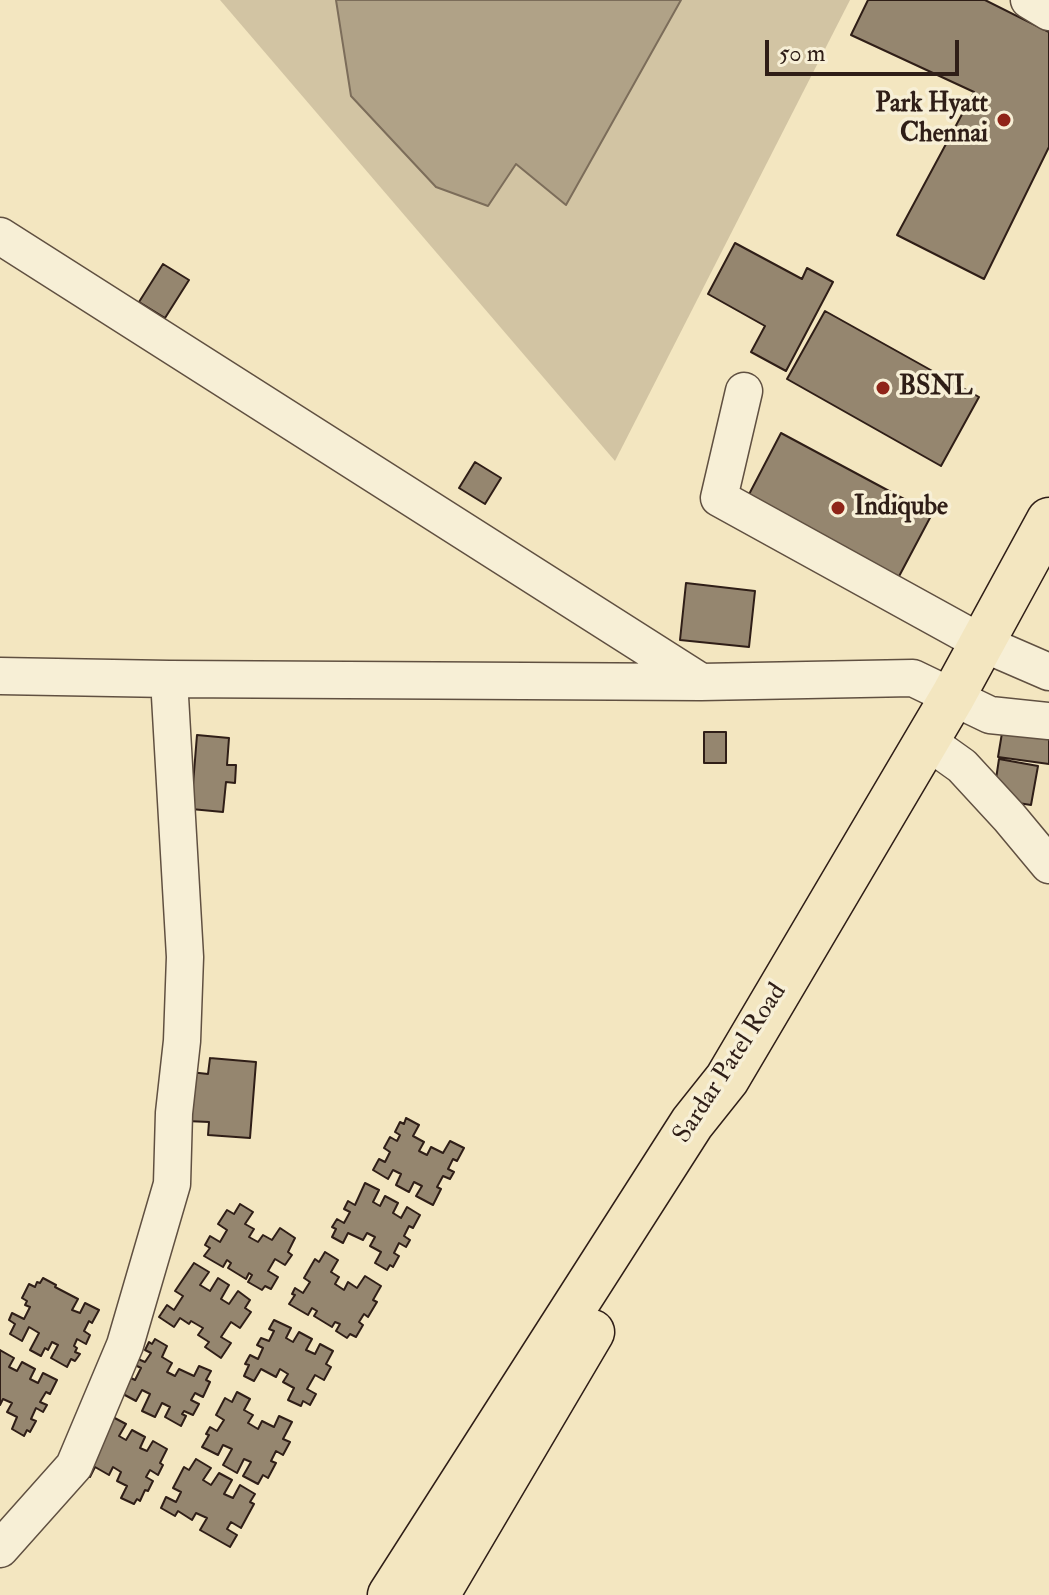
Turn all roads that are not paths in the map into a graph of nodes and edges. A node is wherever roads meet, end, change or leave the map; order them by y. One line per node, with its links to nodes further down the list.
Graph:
1 (1029, 0): 2 (street)
2 (1049, 12)
3 (0, 236): 10 (street)
4 (744, 391): 6 (street)
5 (1046, 533): 6 (main road, Sardar Patel Road)
6 (982, 643): 7 (street); 11 (main road, Sardar Patel Road)
7 (1049, 672)
8 (0, 676): 9 (street)
9 (169, 679): 10 (street); 16 (street)
10 (701, 682): 11 (street)
11 (953, 696): 12 (street); 13 (main road, Sardar Patel Road)
12 (1049, 721)
13 (927, 741): 14 (street); 15 (main road, Sardar Patel Road)
14 (1049, 865)
15 (727, 1079): 17 (main road, Sardar Patel Road); 18 (main road)
16 (7, 1530)
17 (390, 1595)
18 (437, 1595)

